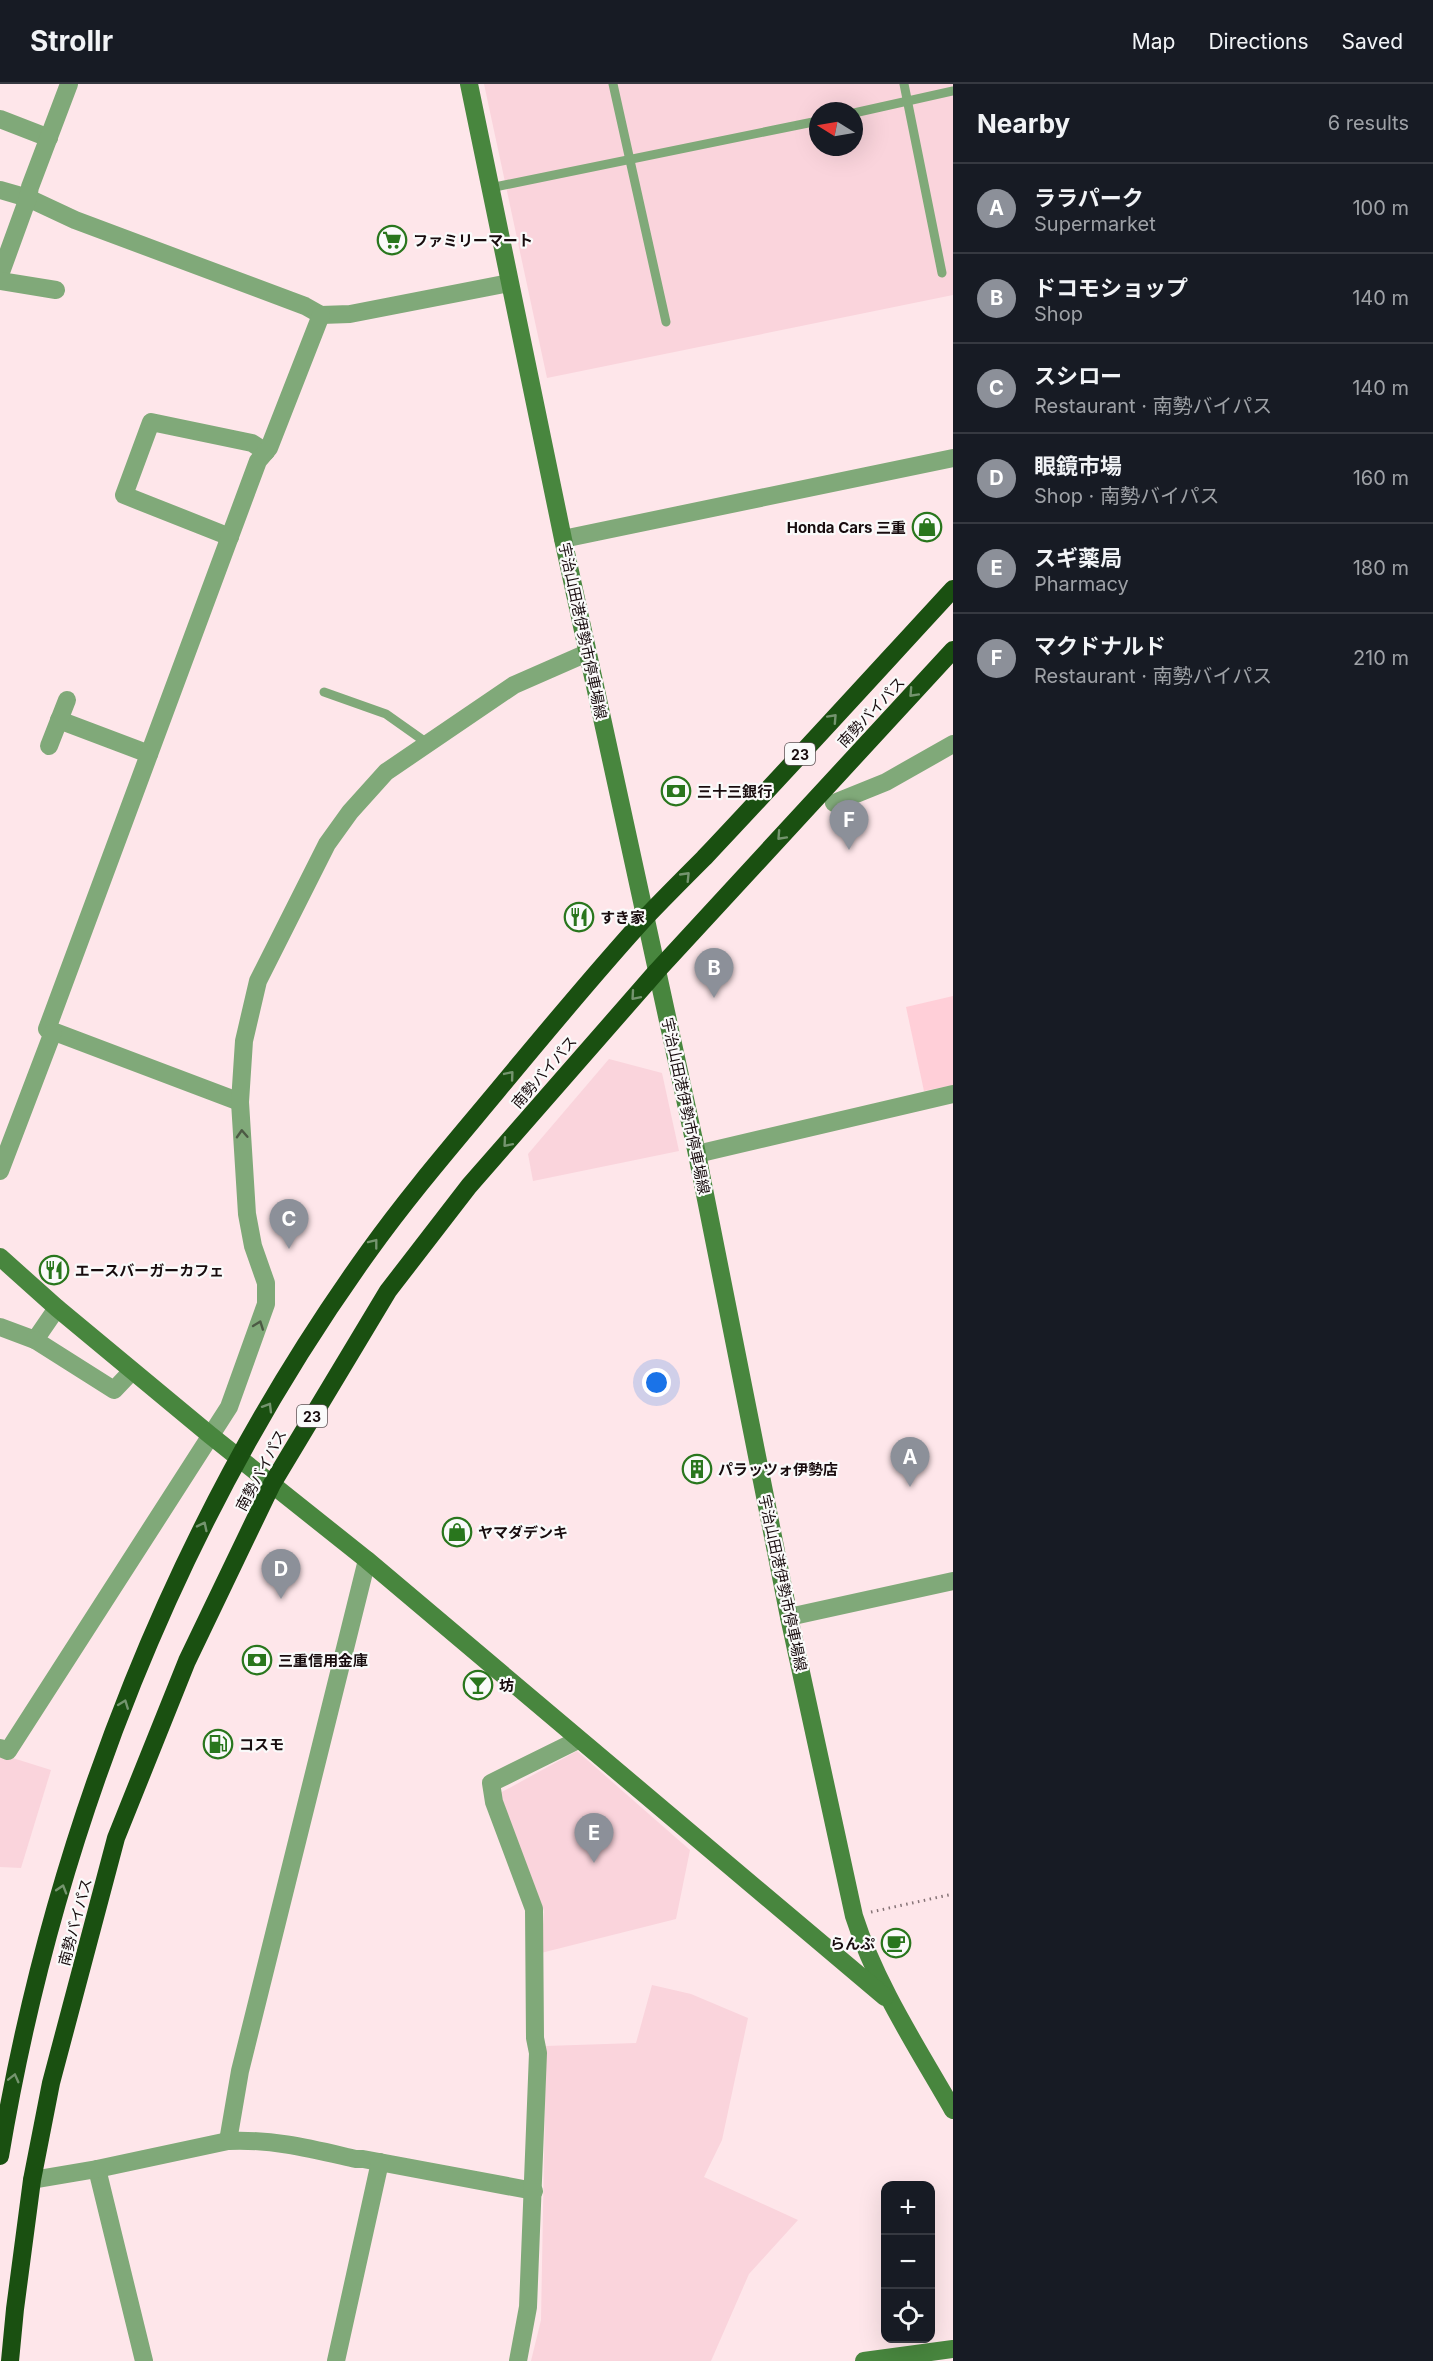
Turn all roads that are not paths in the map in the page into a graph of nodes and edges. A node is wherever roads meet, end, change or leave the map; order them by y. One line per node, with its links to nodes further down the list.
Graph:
1 (69, 84): 10 (street)
2 (469, 84): 12 (main road, 宇治山田港伊勢市停車場線)
3 (613, 84): 11 (lane)
4 (904, 84): 6 (lane)
5 (953, 91): 6 (lane)
6 (908, 100): 7 (lane); 15 (lane)
7 (863, 111)
8 (0, 118): 10 (street)
9 (809, 123): 11 (lane)
10 (49, 138): 14 (street)
11 (630, 159): 12 (lane); 21 (lane)
12 (490, 188): 18 (main road, 宇治山田港伊勢市停車場線)
13 (0, 190): 14 (street)
14 (28, 198): 16 (street); 20 (street)
15 (942, 273)
16 (0, 275)
17 (0, 281): 19 (street)
18 (509, 283): 20 (street); 25 (main road, 宇治山田港伊勢市停車場線)
19 (56, 290)
20 (321, 315): 22 (street)
21 (666, 322)
22 (266, 452): 24 (street); 24 (street)
23 (953, 458): 25 (street)
24 (230, 537): 35 (street)
25 (563, 539): 28 (main road, 宇治山田港伊勢市停車場線)
26 (953, 589): 37 (highway, 南勢バイパス / 23, one-way to 26)
27 (953, 650): 38 (highway, 南勢バイパス / 23, one-way to 38)
28 (587, 653): 32 (street); 37 (main road, 宇治山田港伊勢市停車場線)
29 (324, 692): 32 (lane)
30 (67, 700): 31 (street)
31 (59, 720): 34 (street); 35 (street)
32 (427, 743): 41 (street)
33 (952, 746): 36 (street)
34 (49, 747)
35 (149, 754): 39 (street)
36 (834, 803)
37 (645, 918): 38 (main road, 宇治山田港伊勢市停車場線); 50 (highway, 南勢バイパス / 23, one-way to 37)
38 (657, 971): 42 (main road, 宇治山田港伊勢市停車場線); 51 (highway, 南勢バイパス / 23, one-way to 51)
39 (53, 1032): 41 (street); 43 (street)
40 (953, 1094): 42 (street)
41 (240, 1102): 49 (street, one-way to 41)
42 (697, 1154): 54 (main road, 宇治山田港伊勢市停車場線)
43 (0, 1171)
44 (0, 1257): 45 (main road)
45 (57, 1308): 47 (street); 48 (main road)
46 (0, 1327): 47 (street)
47 (35, 1340): 48 (street)
48 (132, 1371): 49 (main road)
49 (210, 1436): 50 (main road); 56 (street)
50 (237, 1457): 51 (main road); 60 (highway, 南勢バイパス / 23, one-way to 50)
51 (272, 1484): 52 (main road); 63 (highway, 南勢バイパス / 23)
52 (367, 1560): 55 (main road); 59 (street)
53 (953, 1581): 54 (street)
54 (789, 1617): 57 (main road, 宇治山田港伊勢市停車場線)
55 (578, 1740): 57 (main road); 64 (street)
56 (0, 1748)
57 (891, 2002): 58 (main road, 宇治山田港伊勢市停車場線)
58 (953, 2110)
59 (228, 2141): 61 (street); 62 (street)
60 (0, 2156)
61 (380, 2162): 64 (street); 68 (street)
62 (97, 2169): 63 (street); 67 (street)
63 (32, 2180): 66 (highway, 南勢バイパス / 23)
64 (534, 2191): 69 (street)
65 (953, 2349): 70 (main road)
66 (10, 2361)
67 (144, 2361)
68 (336, 2361)
69 (518, 2361)
70 (864, 2361)

